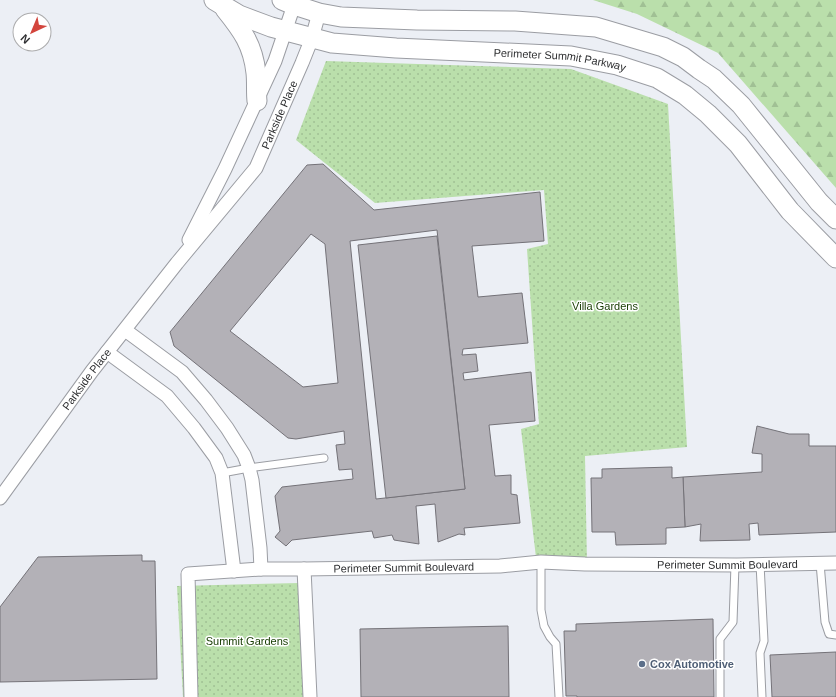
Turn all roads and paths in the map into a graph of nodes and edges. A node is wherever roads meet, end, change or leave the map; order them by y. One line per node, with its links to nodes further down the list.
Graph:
1 (218, 2): 4 (main road, Perimeter Summit Parkway); 6 (main road)
2 (288, 3): 3 (main road); 4 (street, Parkside Place)
3 (318, 13): 5 (street, Parkside Place); 7 (main road)
4 (286, 30): 5 (main road, Perimeter Summit Parkway); 6 (street, Parkside Place)
5 (312, 38): 8 (main road, Perimeter Summit Parkway); 9 (street, Parkside Place)
6 (257, 101): 9 (street, Parkside Place)
7 (836, 219)
8 (836, 258)
9 (177, 262): 10 (street, Parkside Place)
10 (125, 330): 11 (street, Parkside Place); 13 (street)
11 (107, 352): 14 (street); 15 (street, Parkside Place)
12 (324, 458): 13 (lane)
13 (249, 468): 14 (lane); 21 (street)
14 (222, 473): 23 (street)
15 (0, 498)
16 (541, 562): 20 (street, Perimeter Summit Boulevard); 22 (street, Perimeter Summit Boulevard); 27 (lane)
17 (820, 563): 18 (street, Perimeter Summit Boulevard); 19 (street, Perimeter Summit Boulevard); 24 (lane)
18 (836, 563)
19 (760, 564): 20 (street, Perimeter Summit Boulevard); 29 (lane)
20 (735, 565): 28 (lane)
21 (261, 569): 22 (street, Perimeter Summit Boulevard); 23 (street, Perimeter Summit Boulevard)
22 (304, 569): 26 (street)
23 (234, 571): 25 (street, Perimeter Summit Boulevard)
24 (836, 635)
25 (191, 697)
26 (310, 697)
27 (559, 697)
28 (720, 697)
29 (762, 697)

